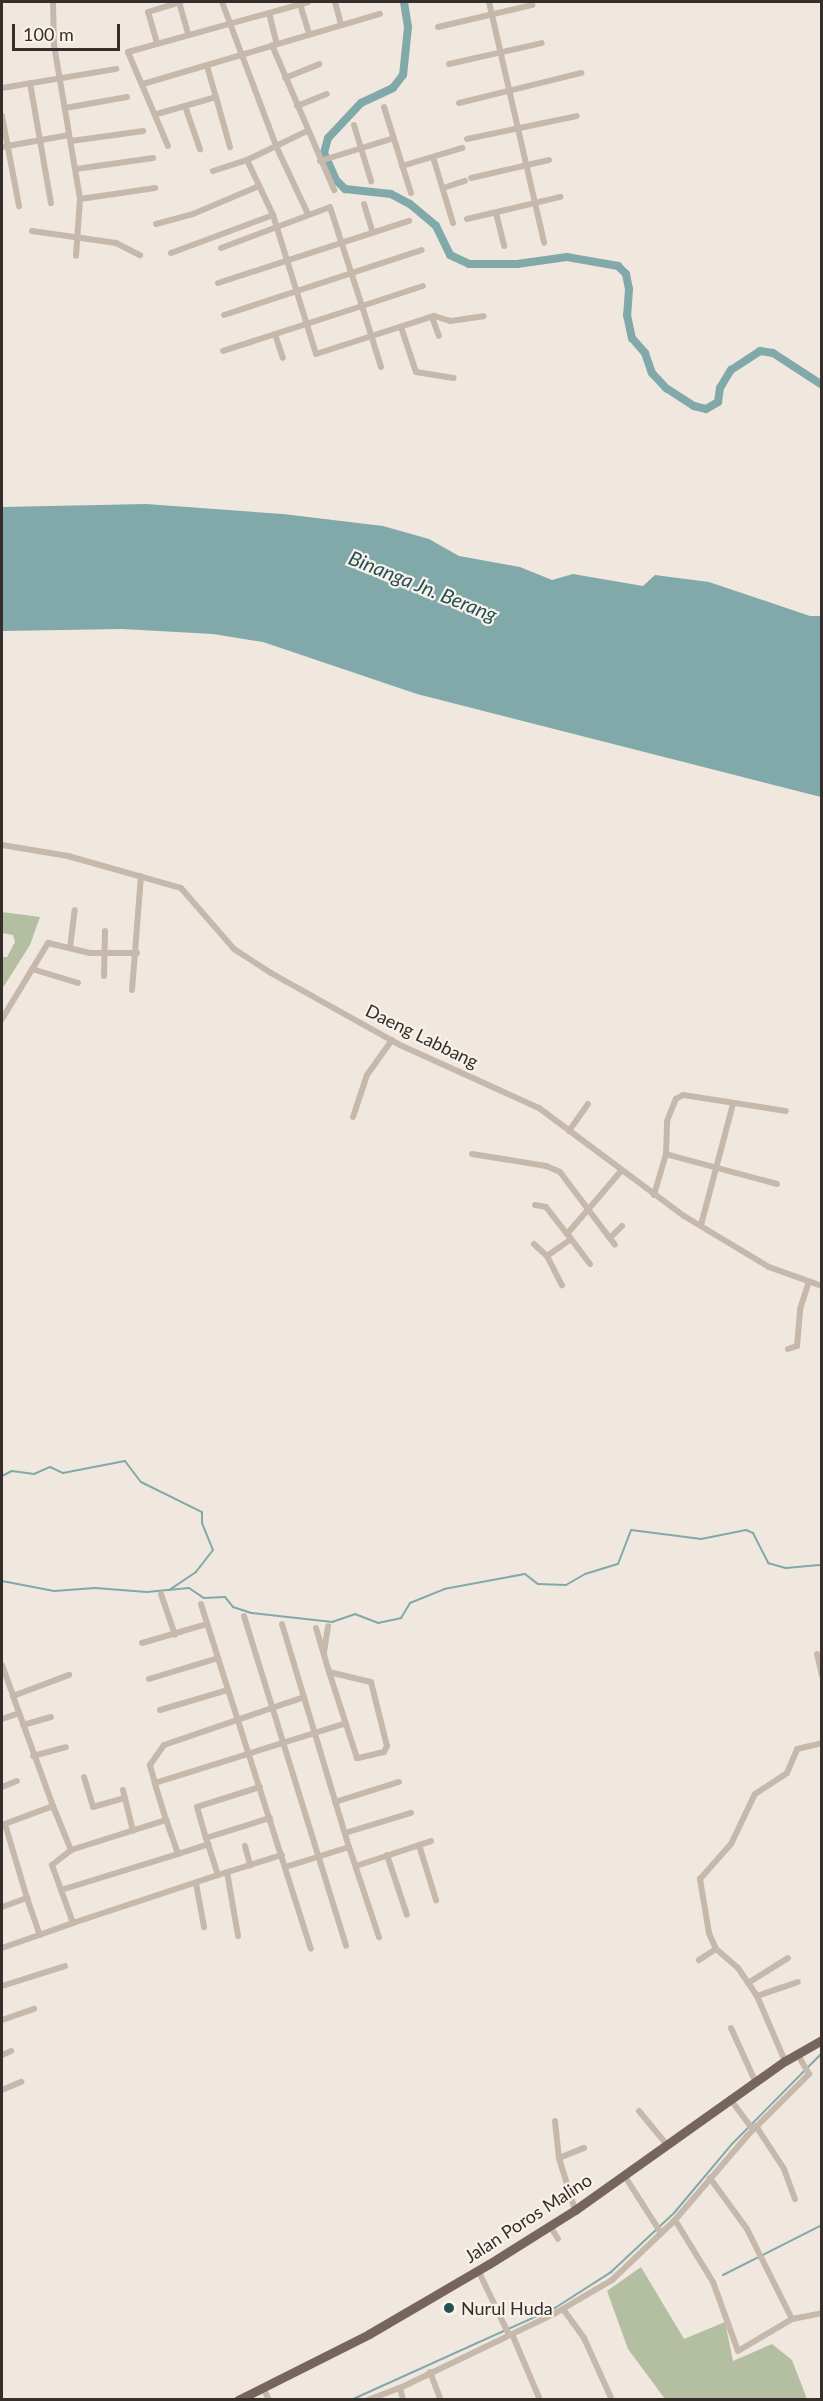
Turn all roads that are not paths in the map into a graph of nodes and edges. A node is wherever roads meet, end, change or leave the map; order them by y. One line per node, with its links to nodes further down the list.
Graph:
1 (53, 2): 27 (street)
2 (180, 2): 15 (street); 17 (street)
3 (222, 2): 12 (street)
4 (308, 2): 7 (street)
5 (335, 2): 13 (street)
6 (489, 2): 11 (street)
7 (300, 4): 9 (street); 16 (street)
8 (532, 5): 11 (street)
9 (269, 13): 12 (street); 19 (street)
10 (380, 14): 13 (street)
11 (492, 14): 14 (street); 20 (street)
12 (229, 22): 15 (street); 21 (street)
13 (341, 24): 16 (street)
14 (438, 27)
15 (188, 34): 17 (street)
16 (309, 34): 19 (street)
17 (157, 43): 30 (street)
18 (542, 43): 20 (street)
19 (275, 44): 21 (street); 28 (street)
20 (501, 52): 23 (street); 32 (street)
21 (239, 54): 24 (street); 53 (street)
22 (320, 64): 28 (street)
23 (449, 64)
24 (207, 66): 30 (street); 35 (street)
25 (116, 69): 27 (street)
26 (581, 73): 32 (street)
27 (59, 78): 29 (street); 40 (street)
28 (285, 78): 38 (street)
29 (30, 83): 31 (street); 51 (street)
30 (143, 84): 41 (street)
31 (2, 88)
32 (510, 91): 36 (street); 45 (street)
33 (327, 94): 38 (street)
34 (127, 97): 40 (street)
35 (216, 97): 37 (street); 55 (street)
36 (459, 103)
37 (185, 106): 41 (street); 58 (street)
38 (297, 106): 47 (street)
39 (384, 107): 49 (street)
40 (65, 108): 48 (street)
41 (156, 114): 52 (street)
42 (2, 116): 54 (street)
43 (577, 116): 45 (street)
44 (354, 126): 56 (street)
45 (519, 127): 50 (street); 64 (street)
46 (143, 131): 48 (street)
47 (307, 131): 53 (street); 61 (street)
48 (70, 138): 51 (street); 66 (street)
49 (394, 138): 56 (street); 65 (street)
50 (467, 139)
51 (38, 141): 54 (street); 76 (street)
52 (168, 146)
53 (276, 146): 62 (street); 80 (street)
54 (4, 147): 79 (street)
55 (230, 147)
56 (360, 148): 61 (street); 68 (street)
57 (462, 148): 59 (street)
58 (200, 149)
59 (433, 157): 65 (street); 71 (street)
60 (153, 158): 66 (street)
61 (325, 159): 72 (street)
62 (247, 160): 67 (street); 69 (street)
63 (549, 160): 64 (street)
64 (527, 165): 71 (street); 77 (street)
65 (402, 166): 73 (street)
66 (76, 169): 75 (street)
67 (213, 171)
68 (371, 181)
69 (259, 186): 83 (street); 86 (street)
70 (155, 188): 75 (street)
71 (443, 188): 85 (street)
72 (334, 190)
73 (411, 193)
74 (560, 197): 77 (street)
75 (80, 199): 89 (street)
76 (51, 203)
77 (536, 203): 81 (street); 91 (street)
78 (364, 204): 88 (street)
79 (19, 206)
80 (307, 210): 83 (street); 90 (street)
81 (496, 213): 82 (street); 92 (street)
82 (467, 219)
83 (274, 221): 93 (street); 95 (street); 98 (street)
84 (409, 221): 88 (street)
85 (453, 223)
86 (156, 224)
87 (32, 231): 89 (street)
88 (373, 233): 90 (street)
89 (77, 235): 96 (street); 97 (street)
90 (342, 243): 98 (street); 99 (street)
91 (544, 243)
92 (504, 246)
93 (220, 248)
94 (422, 250): 99 (street)
95 (171, 253)
96 (140, 255)
97 (76, 256)
98 (287, 261): 100 (street); 102 (street)
99 (352, 273): 102 (street); 103 (street)
100 (218, 283)
101 (423, 286): 103 (street)
102 (296, 291): 104 (street); 107 (street)
103 (362, 306): 107 (street); 110 (street)
104 (224, 315)
105 (484, 316): 106 (street)
106 (432, 317): 108 (street); 111 (street)
107 (306, 324): 109 (street); 110 (street)
108 (401, 327): 110 (street); 115 (street)
109 (275, 334): 112 (street); 113 (street)
110 (372, 336): 114 (street)
111 (439, 336)
112 (223, 351)
113 (283, 358)
114 (381, 367)
115 (454, 378)
116 (2, 845): 117 (street, Daeng Labbang)
117 (141, 876): 122 (street); 128 (street, Daeng Labbang)
118 (75, 910): 120 (street)
119 (105, 931): 121 (street)
120 (70, 948): 121 (street); 123 (street)
121 (105, 953): 122 (street); 124 (street)
122 (137, 953): 126 (street)
123 (33, 969): 125 (street); 127 (street)
124 (104, 976)
125 (78, 983)
126 (132, 990)
127 (2, 1019)
128 (392, 1040): 132 (street); 133 (street, Daeng Labbang)
129 (588, 1104): 133 (street)
130 (734, 1104): 131 (street); 135 (street); 136 (street)
131 (786, 1111)
132 (353, 1117)
133 (569, 1131): 137 (street, Daeng Labbang)
134 (472, 1154): 141 (street)
135 (666, 1154): 136 (street); 139 (street)
136 (718, 1167): 138 (street); 143 (street)
137 (622, 1170): 139 (street, Daeng Labbang); 141 (street)
138 (777, 1184)
139 (654, 1195): 143 (street, Daeng Labbang)
140 (536, 1205): 144 (street)
141 (589, 1211): 144 (street); 145 (street)
142 (622, 1226): 145 (street)
143 (701, 1226): 150 (street, Daeng Labbang)
144 (569, 1236): 148 (street); 149 (street)
145 (610, 1238): 147 (street)
146 (534, 1244): 148 (street)
147 (615, 1245)
148 (547, 1256): 151 (street)
149 (590, 1264)
150 (809, 1282): 152 (street, Daeng Labbang); 153 (street)
151 (562, 1285)
152 (822, 1286)
153 (788, 1349)
154 (161, 1594): 161 (street)
155 (201, 1605): 157 (street)
156 (244, 1616): 176 (street)
157 (207, 1624): 161 (street); 165 (street)
158 (282, 1624): 174 (street)
159 (328, 1626): 164 (street)
160 (316, 1628): 164 (street)
161 (175, 1635): 162 (street)
162 (142, 1643)
163 (817, 1654): 169 (street)
164 (323, 1656): 167 (street)
165 (218, 1659): 170 (street); 172 (street)
166 (2, 1665): 171 (street)
167 (329, 1672): 181 (street); 181 (street)
168 (69, 1675): 173 (street)
169 (822, 1675)
170 (149, 1679)
171 (5, 1683): 173 (street)
172 (228, 1690): 175 (street); 180 (street)
173 (13, 1696): 177 (street)
174 (304, 1697): 176 (street); 183 (street)
175 (160, 1710)
176 (273, 1710): 180 (street); 184 (street)
177 (19, 1713): 179 (street); 182 (street)
178 (51, 1717): 182 (street)
179 (2, 1719)
180 (238, 1720): 187 (street); 192 (street)
181 (343, 1724): 183 (street)
182 (23, 1725): 188 (street)
183 (315, 1734): 184 (street); 197 (street)
184 (283, 1743): 187 (street); 214 (street)
185 (822, 1743): 234 (street)
186 (66, 1747): 188 (street)
187 (249, 1754): 192 (street); 194 (street)
188 (33, 1756): 198 (street)
189 (84, 1777): 196 (street)
190 (17, 1781): 193 (street)
191 (399, 1782): 197 (street)
192 (155, 1783): 201 (street)
193 (2, 1787)
194 (260, 1787): 200 (street); 205 (street)
195 (123, 1790): 196 (street)
196 (125, 1798): 203 (street)
197 (335, 1802): 204 (street)
198 (53, 1806): 202 (street); 210 (street)
199 (411, 1812): 204 (street)
200 (270, 1818): 205 (street); 212 (street)
201 (166, 1820): 203 (street); 211 (street)
202 (3, 1824): 222 (street)
203 (133, 1830): 210 (street)
204 (345, 1833): 209 (street)
205 (207, 1841): 211 (street); 219 (street)
206 (430, 1841): 207 (street)
207 (419, 1845): 213 (street); 223 (street)
208 (245, 1846): 215 (street)
209 (349, 1847): 214 (street); 216 (street)
210 (71, 1850): 221 (street)
211 (178, 1854): 221 (street)
212 (282, 1855): 215 (street); 217 (street)
213 (387, 1855): 216 (street); 225 (street)
214 (317, 1857): 217 (street); 231 (street)
215 (250, 1865): 218 (street)
216 (356, 1866): 230 (street)
217 (285, 1867): 233 (street)
218 (227, 1872): 219 (street); 229 (street)
219 (218, 1875): 220 (street)
220 (196, 1883): 226 (street); 227 (street)
221 (61, 1890): 226 (street)
222 (27, 1898): 224 (street); 228 (street)
223 (436, 1900)
224 (2, 1907)
225 (407, 1915)
226 (73, 1923): 228 (street)
227 (204, 1927)
228 (40, 1935): 232 (street)
229 (238, 1936)
230 (379, 1937)
231 (346, 1946)
232 (2, 1948)
233 (311, 1949)
234 (716, 1949): 236 (street); 238 (street)
235 (788, 1958): 238 (street)
236 (699, 1960)
237 (65, 1965): 240 (street)
238 (748, 1983): 241 (street)
239 (798, 1983): 241 (street)
240 (2, 1986)
241 (757, 1996): 249 (street)
242 (34, 2009): 243 (street)
243 (2, 2020)
244 (732, 2028): 250 (street)
245 (822, 2040): 248 (main road, Jalan Poros Malino)
246 (11, 2052): 247 (street)
247 (2, 2055)
248 (799, 2058): 249 (main road, Jalan Poros Malino); 256 (street)
249 (785, 2061): 250 (main road, Jalan Poros Malino)
250 (755, 2081): 253 (main road, Jalan Poros Malino)
251 (21, 2082): 252 (street)
252 (2, 2090)
253 (730, 2099): 256 (street); 257 (main road, Jalan Poros Malino)
254 (639, 2110): 257 (street)
255 (555, 2121): 259 (street)
256 (755, 2128): 261 (street); 262 (street)
257 (667, 2145): 260 (main road, Jalan Poros Malino)
258 (584, 2148): 259 (street)
259 (559, 2158): 263 (street)
260 (624, 2175): 263 (main road, Jalan Poros Malino); 266 (street)
261 (710, 2178): 264 (street); 271 (street)
262 (795, 2199)
263 (574, 2210): 265 (main road, Jalan Poros Malino)
264 (675, 2220): 266 (street); 271 (street)
265 (550, 2226): 267 (street); 268 (main road, Jalan Poros Malino)
266 (659, 2231): 269 (street)
267 (558, 2239)
268 (478, 2271): 272 (street); 274 (main road, Jalan Poros Malino)
269 (563, 2309): 272 (street); 282 (street)
270 (822, 2313): 271 (street)
271 (792, 2319)
272 (511, 2334): 273 (street); 281 (street)
273 (430, 2372): 275 (street); 280 (street)
274 (263, 2388): 276 (main road, Jalan Poros Malino); 277 (street)
275 (400, 2388): 278 (street); 279 (street)
276 (238, 2400)
277 (269, 2400)
278 (368, 2400)
279 (403, 2400)
280 (441, 2400)
281 (540, 2400)
282 (612, 2400)

